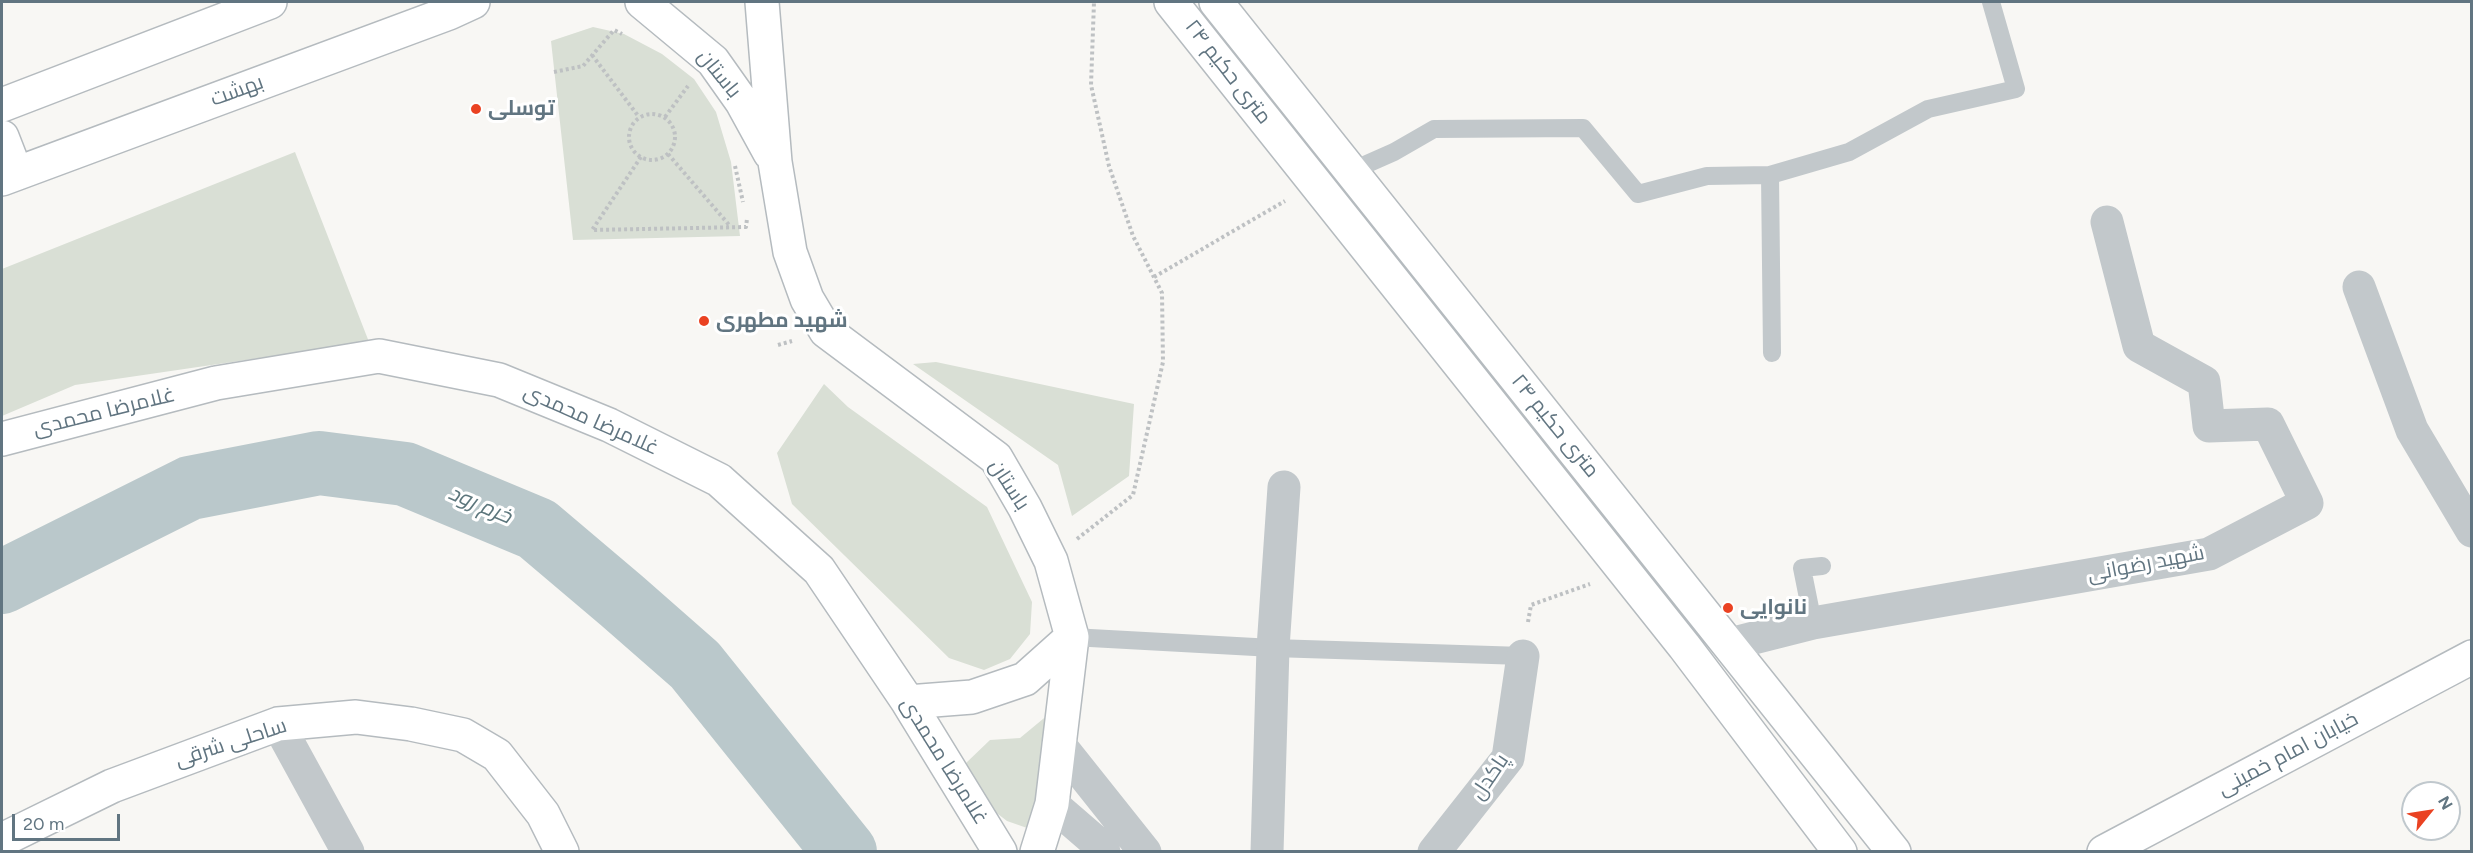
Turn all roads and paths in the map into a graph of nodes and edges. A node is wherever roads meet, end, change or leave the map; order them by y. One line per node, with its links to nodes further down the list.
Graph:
1 (270, 2): 13 (main road)
2 (473, 2): 23 (main road, بهشت)
3 (642, 2): 20 (main road, باستان)
4 (762, 2): 20 (main road, باستان)
5 (1094, 2): 29 (path)
6 (1171, 2): 24 (main road, ۲۴ متری حکیم)
7 (1216, 2): 21 (main road, ۲۴ متری حکیم)
8 (1991, 2): 22 (lane)
9 (624, 34): 10 (path)
10 (592, 55): 11 (path); 14 (path)
11 (554, 72)
12 (691, 81): 15 (path)
13 (2, 105)
14 (639, 117): 15 (path); 18 (path)
15 (665, 117): 17 (path)
16 (2, 137): 23 (main road)
17 (668, 154): 18 (path); 28 (path)
18 (641, 157): 28 (path)
19 (733, 157): 25 (path)
20 (775, 162): 35 (main road, باستان)
21 (1351, 171): 22 (lane); 40 (main road, ۲۴ متری حکیم)
22 (1770, 175): 31 (lane)
23 (9, 176)
24 (1316, 183): 29 (path); 37 (main road, ۲۴ متری حکیم)
25 (744, 207)
26 (747, 217): 28 (path)
27 (2107, 222): 38 (street, شهید رضوانی)
28 (731, 227)
29 (1154, 277): 35 (path)
30 (2359, 287): 34 (street)
31 (1772, 353)
32 (2, 439): 44 (main road, غلامرضا محمدی)
33 (1284, 487): 41 (street)
34 (2472, 531)
35 (1050, 561): 39 (main road, باستان)
36 (1822, 566): 38 (lane)
37 (1626, 572): 42 (path); 57 (main road, ۲۴ متری حکیم)
38 (1813, 623): 40 (street, شهید رضوانی)
39 (1072, 637): 41 (lane); 44 (main road); 46 (main road, باستان)
40 (1730, 644): 58 (main road, ۲۴ متری حکیم)
41 (1273, 648): 42 (lane); 55 (street)
42 (1523, 656): 56 (street, پاکدل)
43 (2472, 657): 59 (main road, خیابان امام خمینی)
44 (908, 702): 51 (main road, غلامرضا محمدی)
45 (278, 724): 48 (main road, ساحلی شرقی); 49 (street); 50 (main road, ساحلی شرقی)
46 (1059, 744): 47 (main road, باستان); 54 (street)
47 (1052, 804): 52 (main road, باستان); 53 (street)
48 (9, 843)
49 (348, 852)
50 (562, 852)
51 (1000, 852)
52 (1037, 852)
53 (1104, 852)
54 (1145, 852)
55 (1267, 852)
56 (1434, 852)
57 (1840, 852)
58 (1894, 852)
59 (2104, 852)

